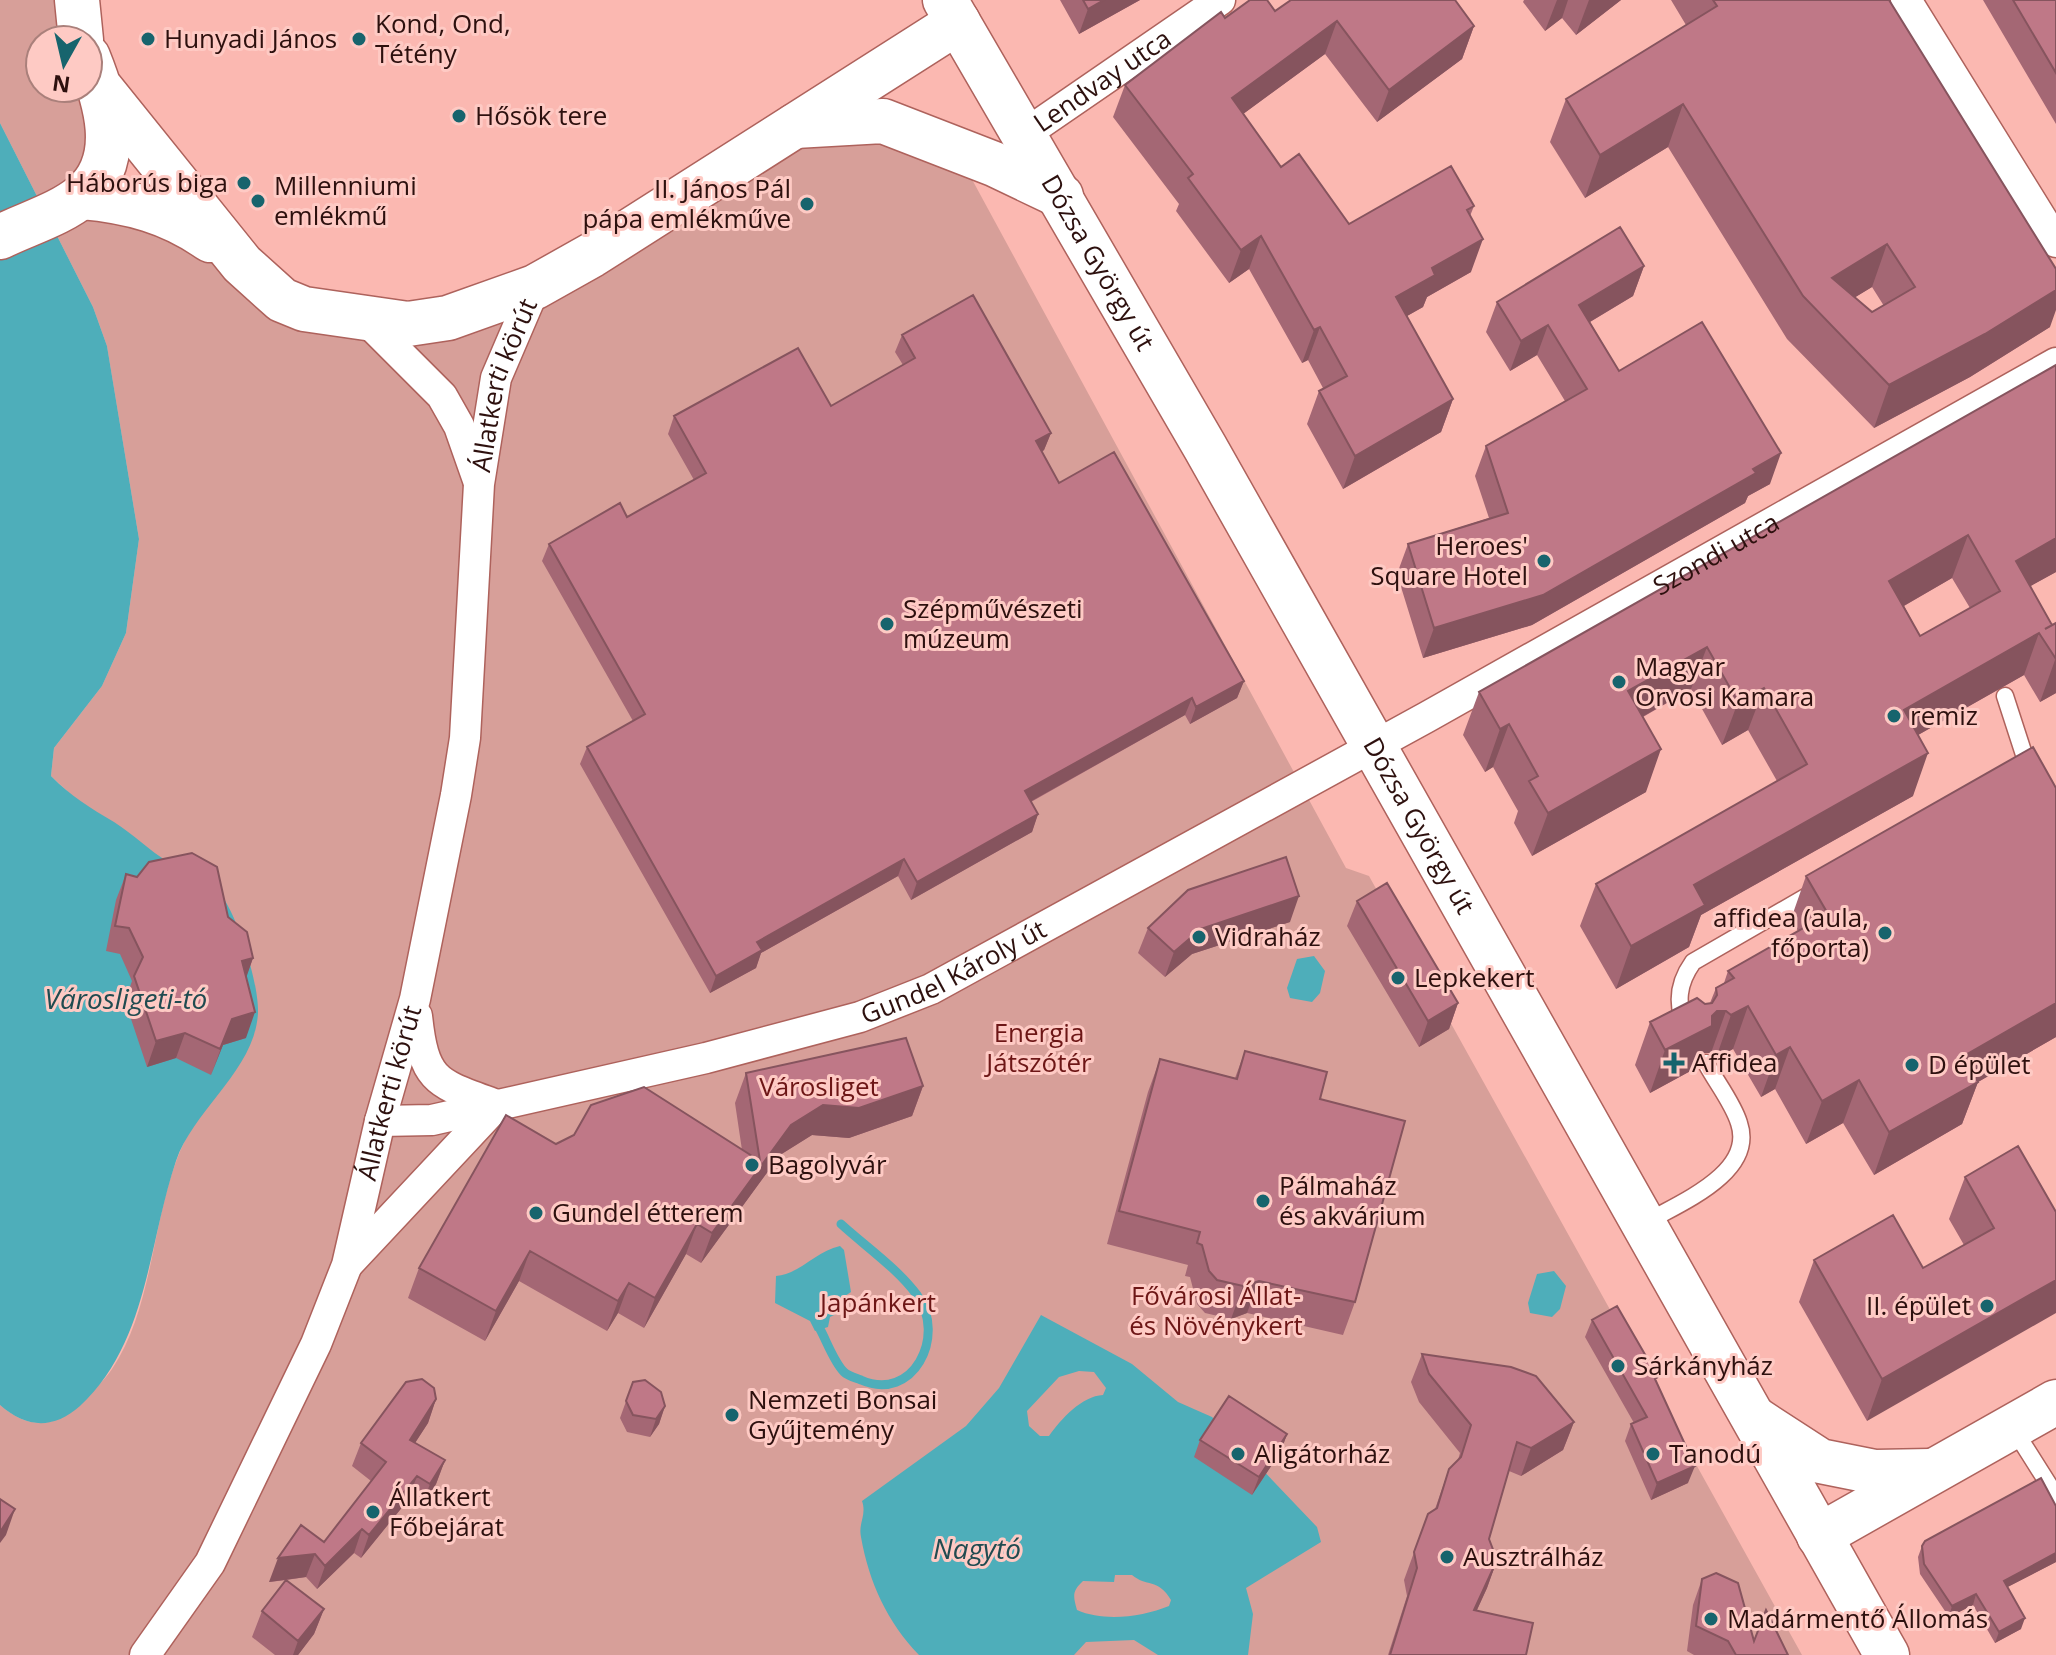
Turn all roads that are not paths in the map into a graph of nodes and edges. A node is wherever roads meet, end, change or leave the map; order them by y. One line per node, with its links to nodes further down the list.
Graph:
1 (77, 0): 5 (street)
2 (1220, 0): 9 (street, Lendvay utca)
3 (1906, 0): 13 (street)
4 (951, 11): 8 (street); 9 (street, Dózsa György út)
5 (79, 24)
6 (104, 86): 14 (street)
7 (103, 104): 11 (street)
8 (793, 126): 10 (street); 15 (street)
9 (1025, 134): 10 (street, Dózsa György út)
10 (1061, 196): 20 (street, Dózsa György út)
11 (75, 200): 12 (street); 14 (street)
12 (0, 237)
13 (2056, 242)
14 (242, 264): 16 (street)
15 (535, 287): 16 (street); 18 (street, Állatkerti körút)
16 (367, 321): 18 (street, Állatkerti körút)
17 (2056, 363): 20 (street, Szondi utca)
18 (479, 484): 23 (street, Állatkerti körút)
19 (2005, 696): 21 (lane)
20 (1374, 745): 26 (street, Gundel Károly út); 28 (street, Dózsa György út)
21 (2034, 780)
22 (1830, 883): 24 (lane)
23 (415, 999): 26 (street); 27 (street, Állatkerti körút)
24 (1691, 1036)
25 (1706, 1063): 28 (lane)
26 (497, 1105): 27 (street, Gundel Károly út); 29 (street)
27 (380, 1121): 29 (street, Állatkerti körút)
28 (1643, 1224): 31 (street, Dózsa György út)
29 (347, 1265): 36 (street, Állatkerti körút)
30 (2056, 1402): 32 (street)
31 (1752, 1417): 33 (street); 35 (street, Dózsa György út)
32 (2012, 1427): 33 (street); 34 (lane)
33 (1933, 1471): 35 (street)
34 (2056, 1496)
35 (1819, 1536): 37 (street, Dózsa György út)
36 (145, 1655)
37 (1887, 1655)

